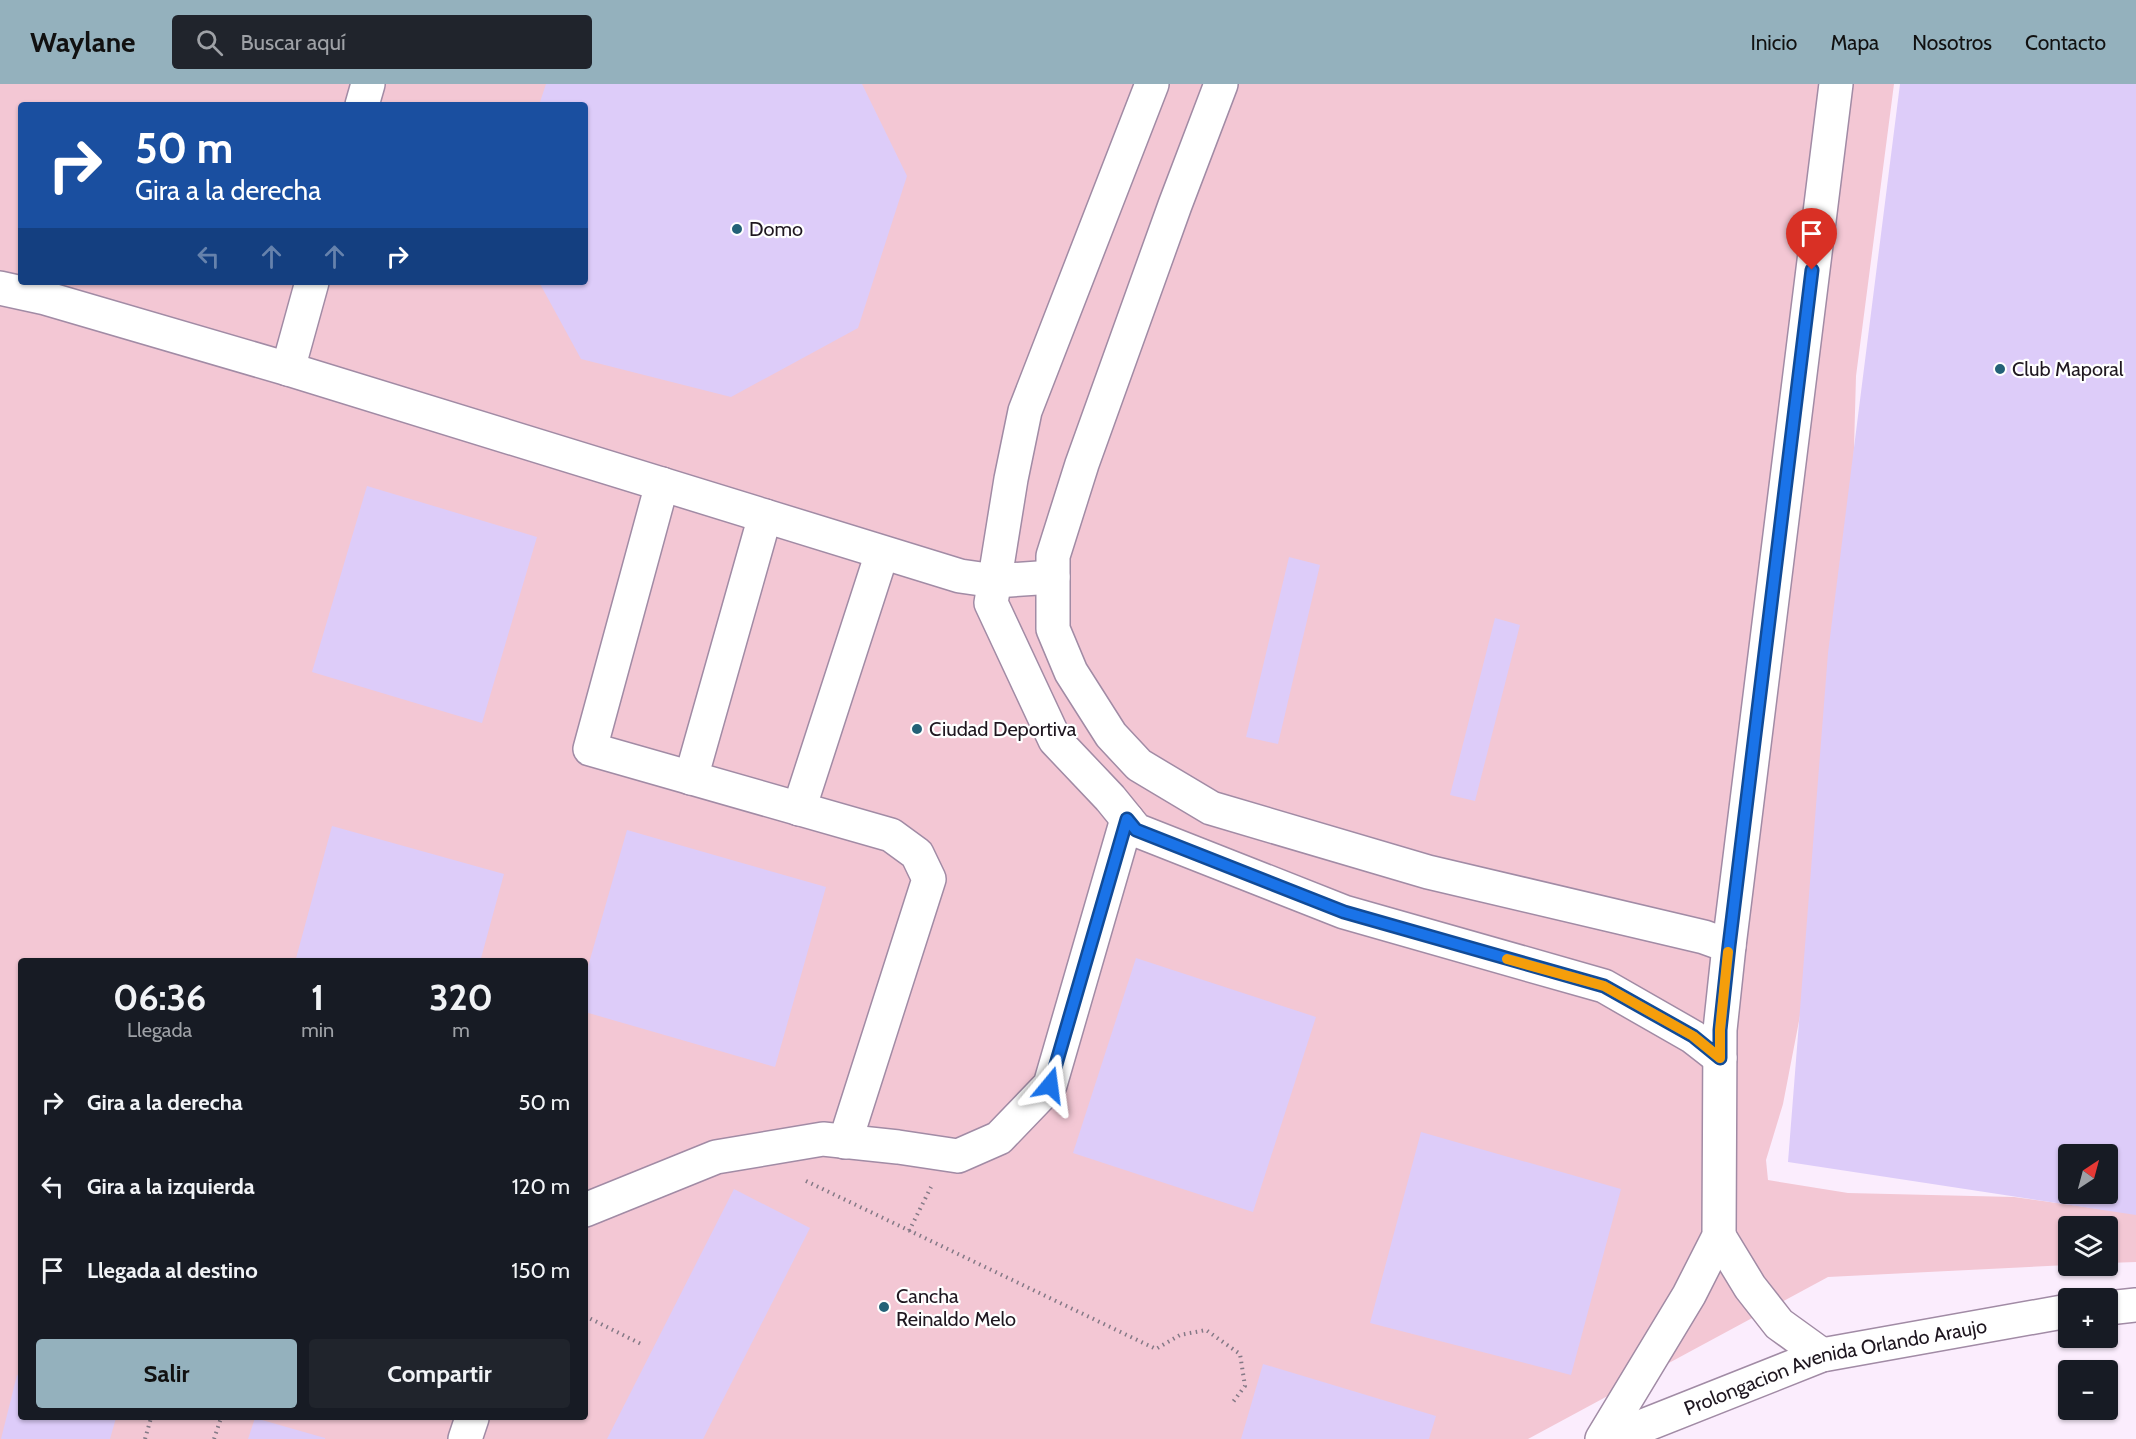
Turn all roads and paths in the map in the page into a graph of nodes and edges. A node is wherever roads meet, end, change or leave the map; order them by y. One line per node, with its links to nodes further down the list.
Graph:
1 (368, 84): 5 (street)
2 (1152, 84): 13 (street)
3 (1221, 84): 12 (street)
4 (1836, 84): 17 (street)
5 (363, 102)
6 (311, 285): 8 (street)
7 (0, 288): 8 (street)
8 (288, 369): 9 (street)
9 (662, 484): 10 (street); 14 (street)
10 (765, 516): 11 (street); 14 (street)
11 (882, 553): 13 (street); 15 (street)
12 (1053, 576): 13 (street); 17 (street)
13 (994, 581): 16 (street)
14 (691, 778): 15 (street)
15 (799, 809): 19 (street)
16 (1127, 819): 18 (street); 19 (street)
17 (1729, 946): 18 (street)
18 (1720, 1058): 24 (street)
19 (845, 1142): 22 (street)
20 (806, 1181): 23 (path)
21 (932, 1183): 23 (path)
22 (588, 1209)
23 (909, 1231): 31 (path)
24 (1719, 1236): 30 (street); 38 (street)
25 (2136, 1305): 26 (street)
26 (2118, 1307)
27 (2058, 1313): 30 (street, Prolongacion Avenida Orlando Araujo)
28 (588, 1318): 29 (path)
29 (643, 1345)
30 (1822, 1355): 39 (street, Prolongacion Avenida Orlando Araujo)
31 (1233, 1402)
32 (150, 1420): 35 (path)
33 (220, 1420): 36 (path)
34 (471, 1420): 37 (street)
35 (145, 1439)
36 (214, 1439)
37 (465, 1439)
38 (1602, 1439)
39 (1610, 1439)

